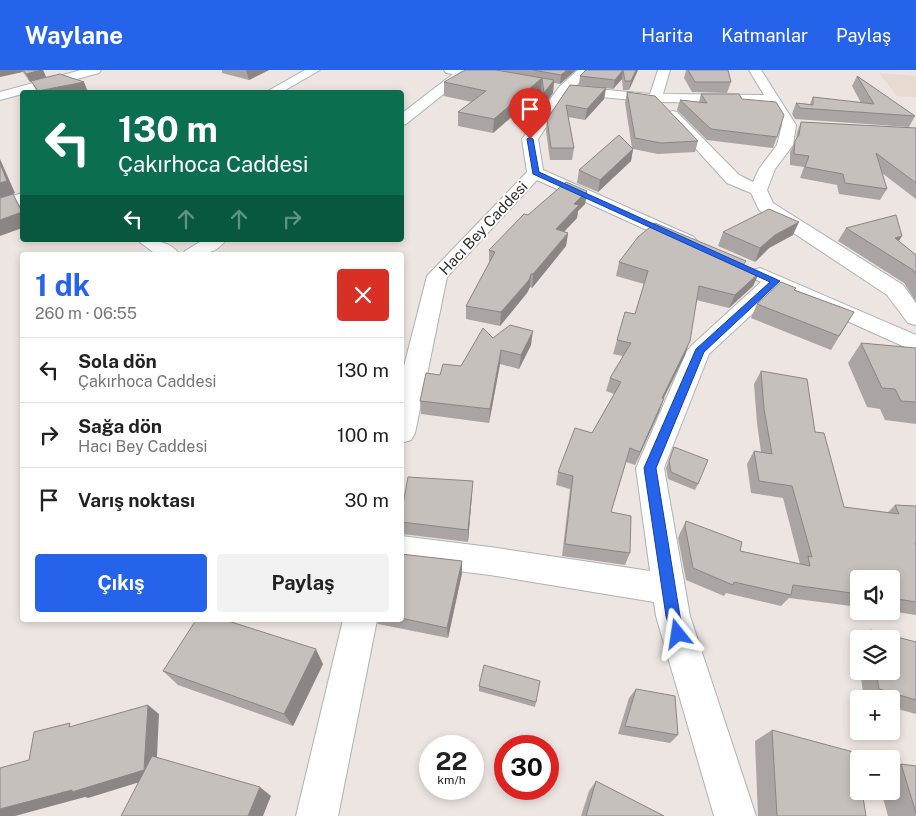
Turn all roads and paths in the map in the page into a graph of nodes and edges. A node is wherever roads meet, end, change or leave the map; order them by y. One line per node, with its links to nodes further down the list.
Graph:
1 (95, 70): 9 (street)
2 (314, 70): 10 (street)
3 (585, 70): 8 (street, Hacı Bey Caddesi)
4 (664, 70): 13 (street)
5 (456, 71): 7 (street); 15 (street)
6 (762, 72): 14 (street)
7 (508, 80)
8 (555, 88): 13 (street); 18 (street, Hacı Bey Caddesi)
9 (22, 90)
10 (277, 90)
11 (20, 91): 12 (street)
12 (0, 96)
13 (655, 98): 14 (street); 19 (street)
14 (772, 99): 16 (street)
15 (404, 117)
16 (789, 125): 17 (street); 19 (street)
17 (808, 126)
18 (535, 173): 24 (street); 32 (street, Hacı Bey Caddesi)
19 (758, 190): 29 (street)
20 (20, 199): 21 (street)
21 (0, 206)
22 (150, 242): 25 (street)
23 (213, 242): 26 (street)
24 (704, 249)
25 (165, 252)
26 (197, 252)
27 (740, 265): 28 (street)
28 (775, 281): 31 (street); 35 (street)
29 (906, 290): 30 (street)
30 (916, 318)
31 (916, 344)
32 (407, 377): 33 (street, Hacı Bey Caddesi)
33 (404, 405)
34 (404, 550): 35 (street)
35 (669, 590): 38 (street)
36 (360, 622): 37 (street)
37 (317, 816)
38 (735, 816)

